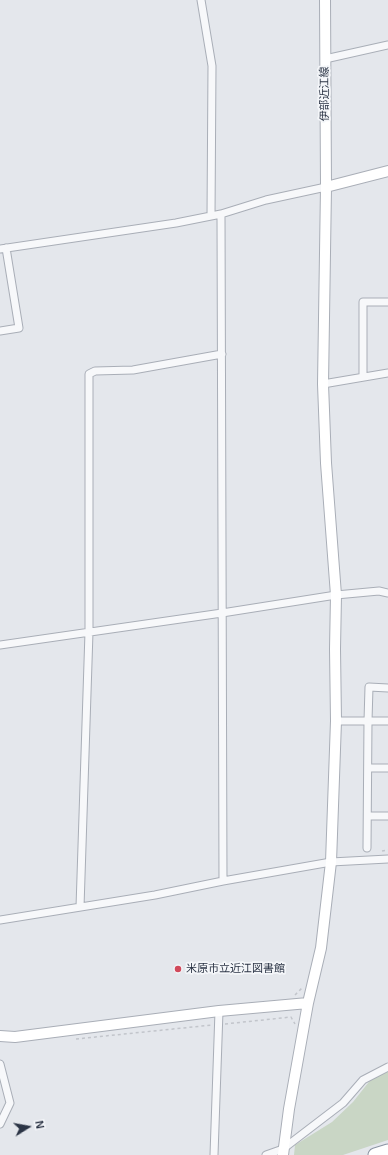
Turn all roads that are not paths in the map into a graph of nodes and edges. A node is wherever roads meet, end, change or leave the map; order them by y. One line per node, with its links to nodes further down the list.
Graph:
1 (201, 0): 8 (street)
2 (325, 0): 4 (street, 伊部近江線)
3 (388, 45): 4 (street)
4 (325, 59): 6 (street, 伊部近江線)
5 (388, 171): 6 (street)
6 (326, 187): 7 (street); 15 (street, 伊部近江線)
7 (221, 214): 8 (street); 12 (street)
8 (210, 216): 9 (street)
9 (3, 249): 11 (street)
10 (388, 302): 14 (street)
11 (0, 331)
12 (222, 354): 18 (street); 19 (street)
13 (388, 373): 14 (street)
14 (363, 377): 15 (street)
15 (323, 384): 17 (street, 伊部近江線)
16 (388, 592): 17 (street)
17 (336, 595): 18 (street); 22 (street, 伊部近江線)
18 (222, 613): 19 (street); 32 (street)
19 (88, 632): 20 (street); 33 (street)
20 (0, 645)
21 (388, 688): 23 (street)
22 (336, 720): 23 (street); 31 (street, 伊部近江線)
23 (368, 721): 24 (street); 25 (street)
24 (388, 721)
25 (368, 768): 26 (street); 27 (street)
26 (388, 768)
27 (368, 816): 28 (street); 29 (street)
28 (388, 816)
29 (367, 848)
30 (388, 859): 31 (street)
31 (331, 862): 32 (street); 35 (street, 伊部近江線)
32 (223, 881): 33 (street)
33 (80, 908): 34 (street)
34 (0, 920)
35 (308, 1003): 36 (street); 42 (street, 伊部近江線)
36 (219, 1011): 37 (street); 43 (street)
37 (0, 1036)
38 (0, 1064): 40 (street)
39 (388, 1067): 42 (street)
40 (0, 1124)
41 (388, 1151): 45 (highway)
42 (283, 1152): 44 (street)
43 (214, 1155)
44 (266, 1155)
45 (375, 1155)

